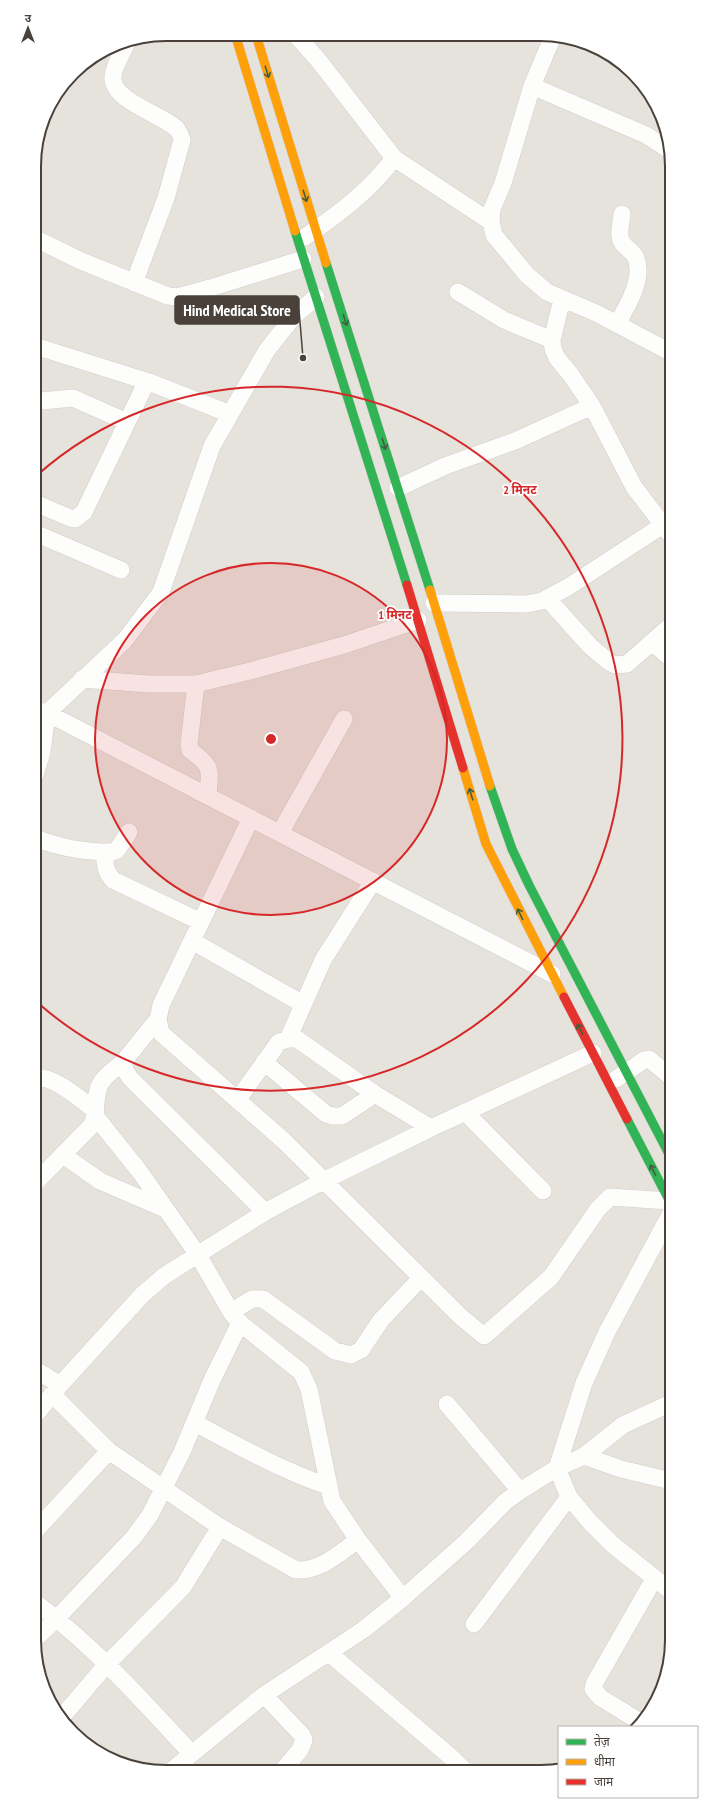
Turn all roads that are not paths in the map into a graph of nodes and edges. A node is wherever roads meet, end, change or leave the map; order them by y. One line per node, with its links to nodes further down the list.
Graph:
1 (237, 41): 13 (street)
2 (258, 41): 11 (street, one-way to 11)
3 (301, 41): 8 (street)
4 (551, 42): 6 (street)
5 (124, 48): 15 (street)
6 (532, 86): 7 (street); 10 (street)
7 (663, 146)
8 (394, 158): 10 (street); 11 (street)
9 (622, 214): 19 (street)
10 (491, 222): 18 (street)
11 (315, 230): 13 (street); 28 (street, one-way to 28)
12 (41, 241): 15 (street)
13 (298, 242): 14 (street)
14 (304, 259): 15 (street); 17 (street)
15 (134, 283)
16 (458, 292): 20 (street)
17 (316, 297): 26 (street); 36 (street)
18 (562, 299): 19 (street); 20 (street)
19 (617, 324): 22 (street)
20 (552, 340): 25 (street)
21 (41, 348): 23 (street)
22 (665, 349)
23 (150, 382): 26 (street); 27 (street)
24 (41, 401): 27 (street)
25 (592, 406): 28 (street); 30 (street)
26 (230, 414): 40 (street)
27 (127, 422): 29 (street)
28 (398, 488): 35 (street)
29 (41, 506)
30 (665, 529)
31 (665, 531): 34 (street)
32 (41, 537): 33 (street)
33 (121, 570)
34 (547, 598): 35 (street); 38 (street)
35 (434, 603): 61 (street)
36 (418, 620): 41 (street); 54 (street, one-way to 36)
37 (665, 630): 38 (street)
38 (652, 642): 39 (street)
39 (665, 654)
40 (82, 680): 41 (street); 42 (street)
41 (196, 684): 45 (street)
42 (41, 711): 44 (street); 45 (street)
43 (344, 719): 48 (street)
44 (41, 755)
45 (208, 796): 46 (street)
46 (251, 818): 48 (street); 52 (street)
47 (129, 832): 50 (street)
48 (280, 833): 51 (street)
49 (41, 840): 50 (street)
50 (104, 852): 52 (street)
51 (373, 881): 54 (street); 55 (street)
52 (201, 922): 53 (street)
53 (192, 940): 55 (street); 56 (street)
54 (552, 974): 58 (street, one-way to 54)
55 (303, 1004): 57 (street)
56 (158, 1019): 59 (street); 66 (street)
57 (288, 1039): 60 (street); 65 (street)
58 (593, 1053): 64 (street); 67 (street)
59 (124, 1061): 68 (street); 78 (street)
60 (264, 1062): 65 (street); 66 (street)
61 (626, 1072): 62 (street); 64 (street); 70 (street)
62 (665, 1072)
63 (41, 1078): 68 (street)
64 (609, 1083): 75 (street, one-way to 64)
65 (375, 1094): 69 (street)
66 (238, 1099): 73 (street)
67 (465, 1112): 69 (street); 74 (street)
68 (96, 1114): 71 (street); 77 (street)
69 (431, 1128): 73 (street)
70 (665, 1147)
71 (64, 1155): 72 (street); 77 (street)
72 (41, 1172)
73 (323, 1181): 78 (street); 81 (street)
74 (543, 1191)
75 (665, 1194)
76 (665, 1205): 81 (street)
77 (165, 1209): 80 (street)
78 (265, 1212): 80 (street)
79 (665, 1218): 91 (street)
80 (198, 1255): 82 (street); 84 (street)
81 (422, 1278): 82 (street)
82 (236, 1318): 88 (street); 93 (street)
83 (41, 1375): 84 (street)
84 (56, 1390): 87 (street); 89 (street)
85 (447, 1404): 95 (street)
86 (665, 1406): 90 (street)
87 (41, 1408)
88 (195, 1423): 93 (street); 94 (street)
89 (109, 1451): 94 (street); 97 (street)
90 (584, 1456): 91 (street); 92 (street)
91 (557, 1468): 95 (street); 96 (street)
92 (665, 1479)
93 (328, 1486): 99 (street)
94 (164, 1490): 98 (street); 104 (street)
95 (520, 1491): 102 (street)
96 (569, 1497): 100 (street); 105 (street)
97 (41, 1525)
98 (220, 1527): 99 (street); 108 (street)
99 (358, 1540): 102 (street)
100 (654, 1579): 101 (street); 111 (street)
101 (665, 1587)
102 (403, 1598): 107 (street)
103 (41, 1607): 104 (street)
104 (57, 1618): 106 (street); 108 (street)
105 (474, 1624)
106 (41, 1632)
107 (329, 1653): 109 (street); 115 (street)
108 (107, 1664): 110 (street); 112 (street)
109 (264, 1695): 112 (street); 114 (street)
110 (65, 1713)
111 (636, 1719)
112 (191, 1753): 113 (street)
113 (178, 1765)
114 (288, 1765)
115 (459, 1765)

